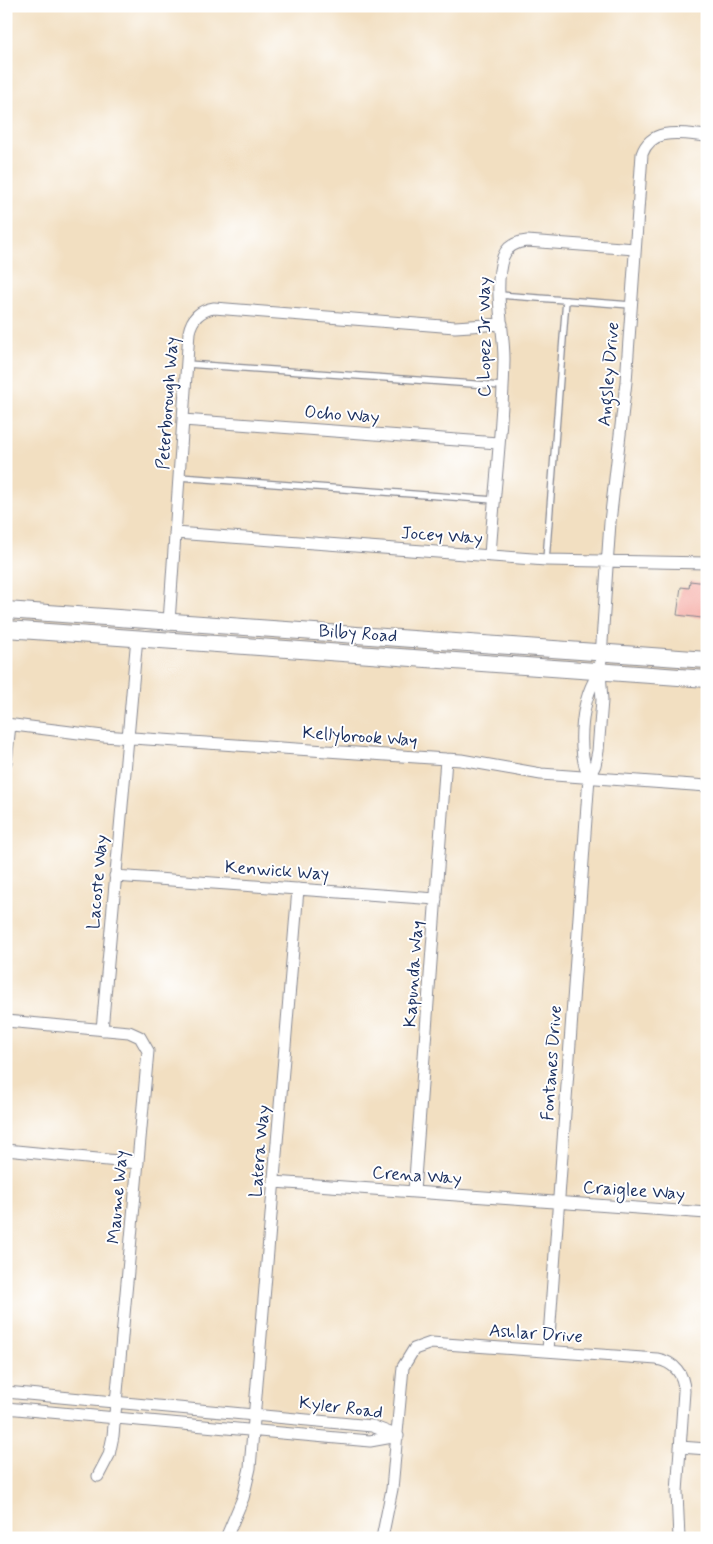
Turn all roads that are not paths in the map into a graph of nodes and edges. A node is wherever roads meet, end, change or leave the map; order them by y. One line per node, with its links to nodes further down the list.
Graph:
1 (707, 136): 2 (street, Angsley Drive)
2 (635, 249): 3 (street, C Lopez Jr Way); 5 (street, Angsley Drive)
3 (500, 295): 4 (lane); 6 (street, C Lopez Jr Way)
4 (566, 300): 5 (lane); 15 (lane)
5 (632, 305): 16 (street, Angsley Drive)
6 (502, 324): 7 (street, Peterborough Way); 8 (street, C Lopez Jr Way)
7 (187, 364): 8 (lane); 9 (street, Peterborough Way)
8 (502, 386): 10 (street, C Lopez Jr Way)
9 (183, 420): 10 (street, Ocho Way); 11 (street, Peterborough Way)
10 (498, 443): 12 (street, C Lopez Jr Way)
11 (179, 477): 12 (lane); 13 (street, Peterborough Way)
12 (494, 500): 14 (street, C Lopez Jr Way)
13 (175, 533): 14 (street, Jocey Way); 19 (street, Peterborough Way)
14 (490, 556): 15 (street, Jocey Way)
15 (546, 560): 16 (street, Jocey Way)
16 (608, 561): 17 (street, Jocey Way); 22 (street, Angsley Drive)
17 (707, 563)
18 (6, 610): 19 (main road, Bilby Road)
19 (169, 622): 22 (main road, Bilby Road)
20 (6, 629): 21 (main road, Bilby Road)
21 (137, 637): 24 (main road, Bilby Road); 27 (street, Lacoste Way)
22 (601, 652): 23 (main road, Bilby Road); 24 (street, Angsley Drive)
23 (707, 660)
24 (600, 672): 25 (main road, Bilby Road); 30 (street, Fontanes Drive); 30 (street, Fontanes Drive)
25 (707, 679)
26 (8, 724): 27 (street, Kellybrook Way); 29 (street)
27 (128, 738): 28 (street, Kellybrook Way); 32 (street, Lacoste Way)
28 (446, 759): 30 (street, Kellybrook Way); 34 (street, Kapunda Way)
29 (6, 762)
30 (589, 778): 31 (street, Kellybrook Way); 41 (street, Fontanes Drive)
31 (707, 786)
32 (116, 876): 33 (street, Kenwick Way); 36 (street, Lacoste Way)
33 (298, 889): 34 (street, Kenwick Way); 39 (street, Latera Way)
34 (436, 899): 40 (street, Kapunda Way)
35 (6, 1022): 36 (street, Maume Way)
36 (102, 1030): 38 (street, Maume Way)
37 (6, 1150): 38 (street)
38 (138, 1163): 45 (street, Maume Way)
39 (274, 1182): 40 (street, Crena Way); 47 (street, Latera Way)
40 (414, 1192): 41 (street, Crena Way)
41 (558, 1202): 42 (street, Craiglee Way); 43 (street, Fontanes Drive)
42 (707, 1213)
43 (548, 1351): 50 (street, Ashlar Drive); 51 (street, Ashlar Drive)
44 (6, 1392): 45 (street, Kyler Road)
45 (116, 1402): 47 (street, Kyler Road); 48 (street, Maume Way)
46 (6, 1408): 48 (street, Kyler Road)
47 (254, 1415): 49 (street, Latera Way); 50 (street, Kyler Road)
48 (115, 1418): 49 (street, Kyler Road); 53 (street, Maume Way)
49 (253, 1430): 50 (street, Kyler Road); 54 (street, Latera Way)
50 (398, 1436): 55 (street, Ashlar Drive)
51 (680, 1447): 52 (street); 56 (street, Ashlar Drive)
52 (707, 1449)
53 (98, 1476)
54 (226, 1538)
55 (382, 1538)
56 (679, 1538)

